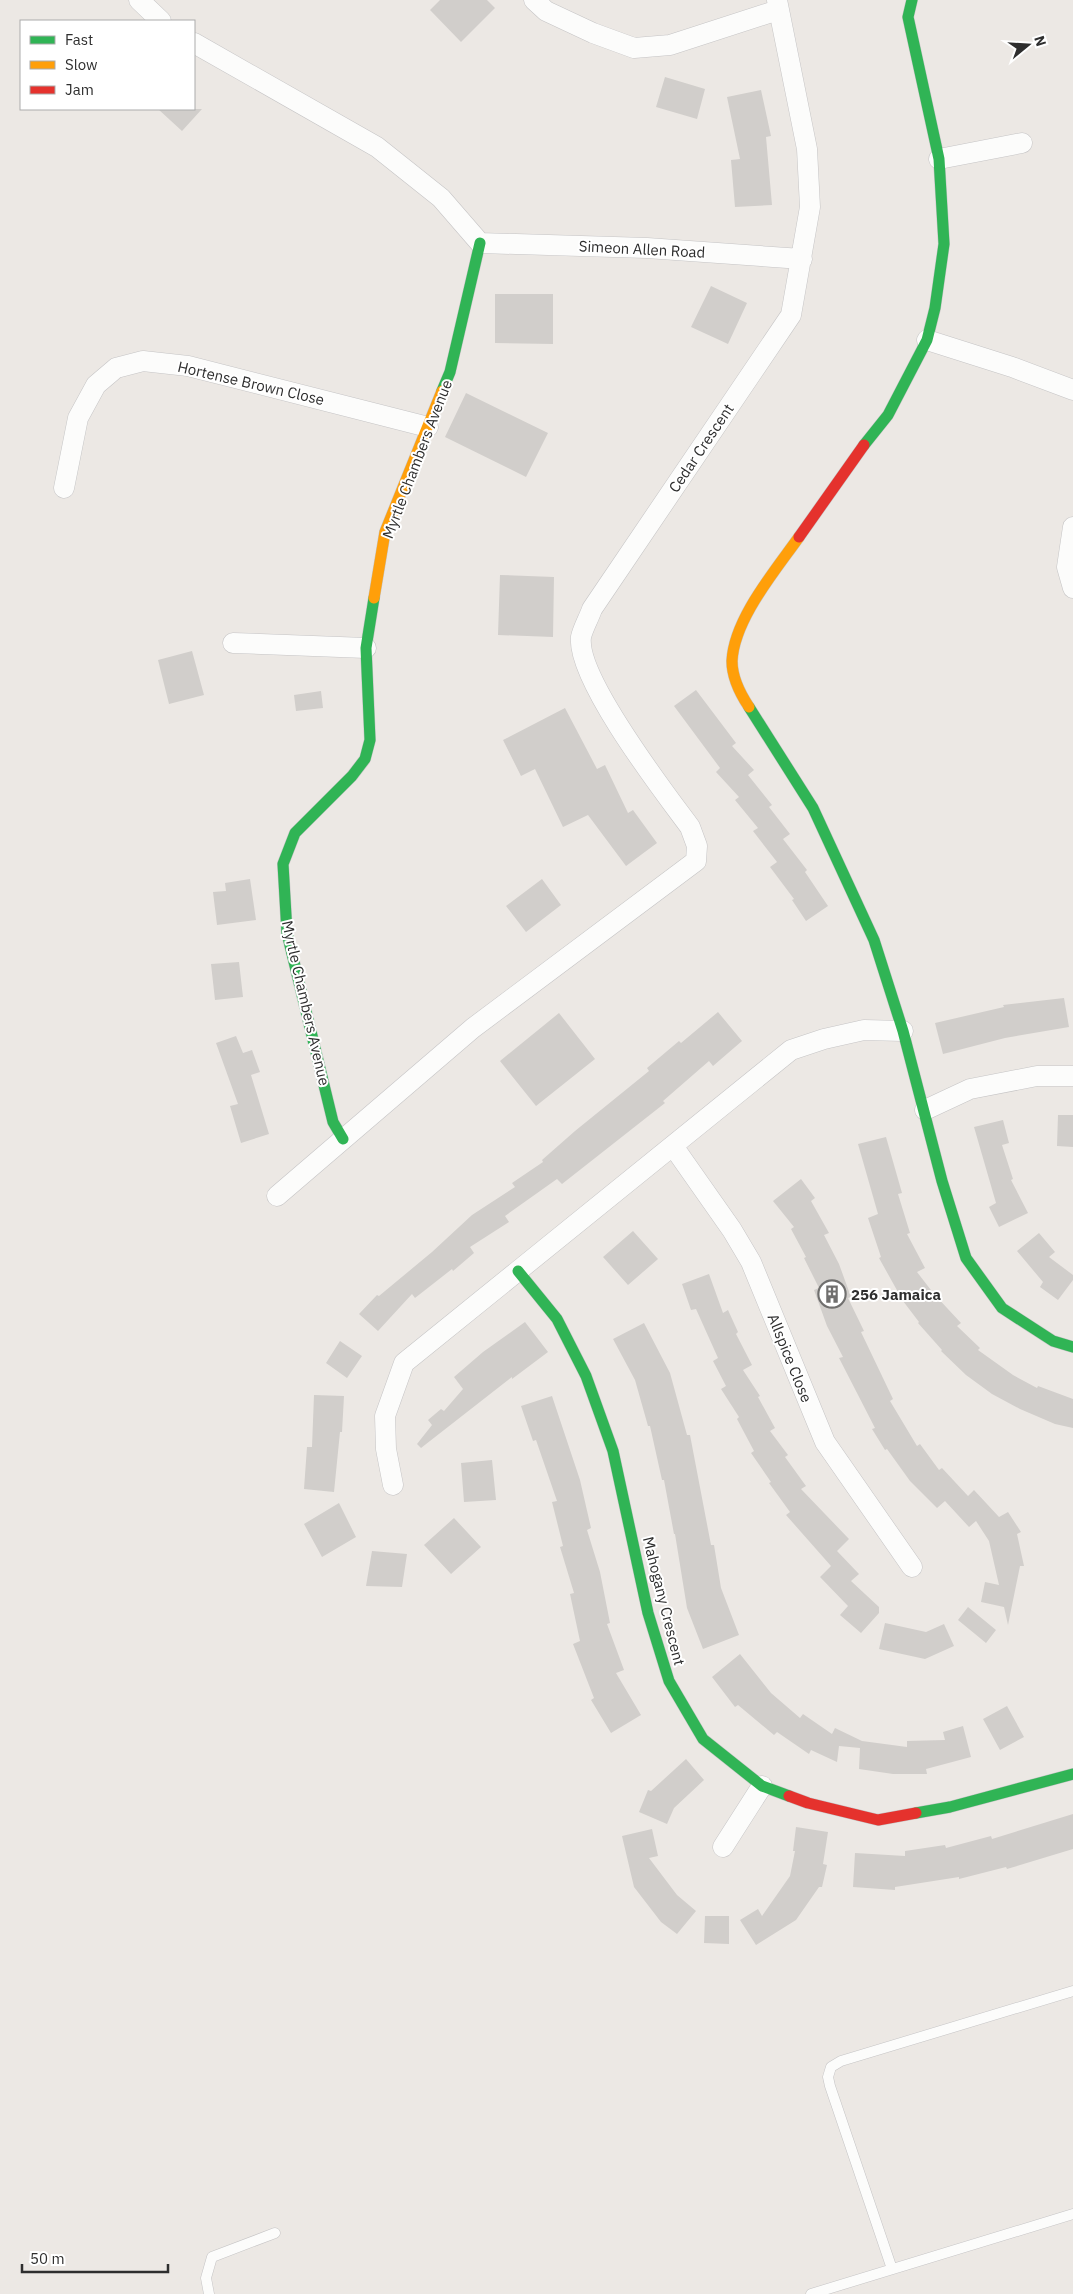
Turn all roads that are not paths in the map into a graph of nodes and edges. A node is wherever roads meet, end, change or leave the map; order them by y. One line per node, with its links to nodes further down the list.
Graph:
1 (139, 0): 5 (street)
2 (534, 0): 4 (street)
3 (912, 0): 8 (street)
4 (777, 5): 10 (street, Cedar Crescent)
5 (160, 20)
6 (195, 45): 9 (street)
7 (1022, 143): 8 (street)
8 (939, 159): 11 (street)
9 (480, 243): 10 (street, Simeon Allen Road); 13 (street, Myrtle Chambers Avenue)
10 (802, 259): 22 (street, Cedar Crescent)
11 (928, 340): 12 (street); 19 (street)
12 (1073, 390)
13 (428, 427): 14 (street, Hortense Brown Close); 18 (street, Myrtle Chambers Avenue)
14 (64, 488)
15 (1073, 527): 16 (street)
16 (1073, 588)
17 (233, 643): 18 (street)
18 (366, 648): 22 (street, Myrtle Chambers Avenue)
19 (903, 1031): 21 (street); 23 (street)
20 (1073, 1076): 21 (street)
21 (925, 1110): 26 (street)
22 (343, 1140): 24 (street)
23 (673, 1146): 25 (street); 28 (street, Allspice Close)
24 (277, 1196)
25 (518, 1271): 27 (street); 30 (street, Mahogany Crescent)
26 (1073, 1347)
27 (393, 1485)
28 (912, 1567)
29 (1073, 1774): 30 (street, Mahogany Crescent)
30 (762, 1786): 31 (street)
31 (723, 1847)
32 (1073, 1990): 35 (lane)
33 (1073, 2215): 35 (lane)
34 (275, 2233): 36 (lane)
35 (892, 2269): 37 (lane)
36 (210, 2294)
37 (811, 2294)

